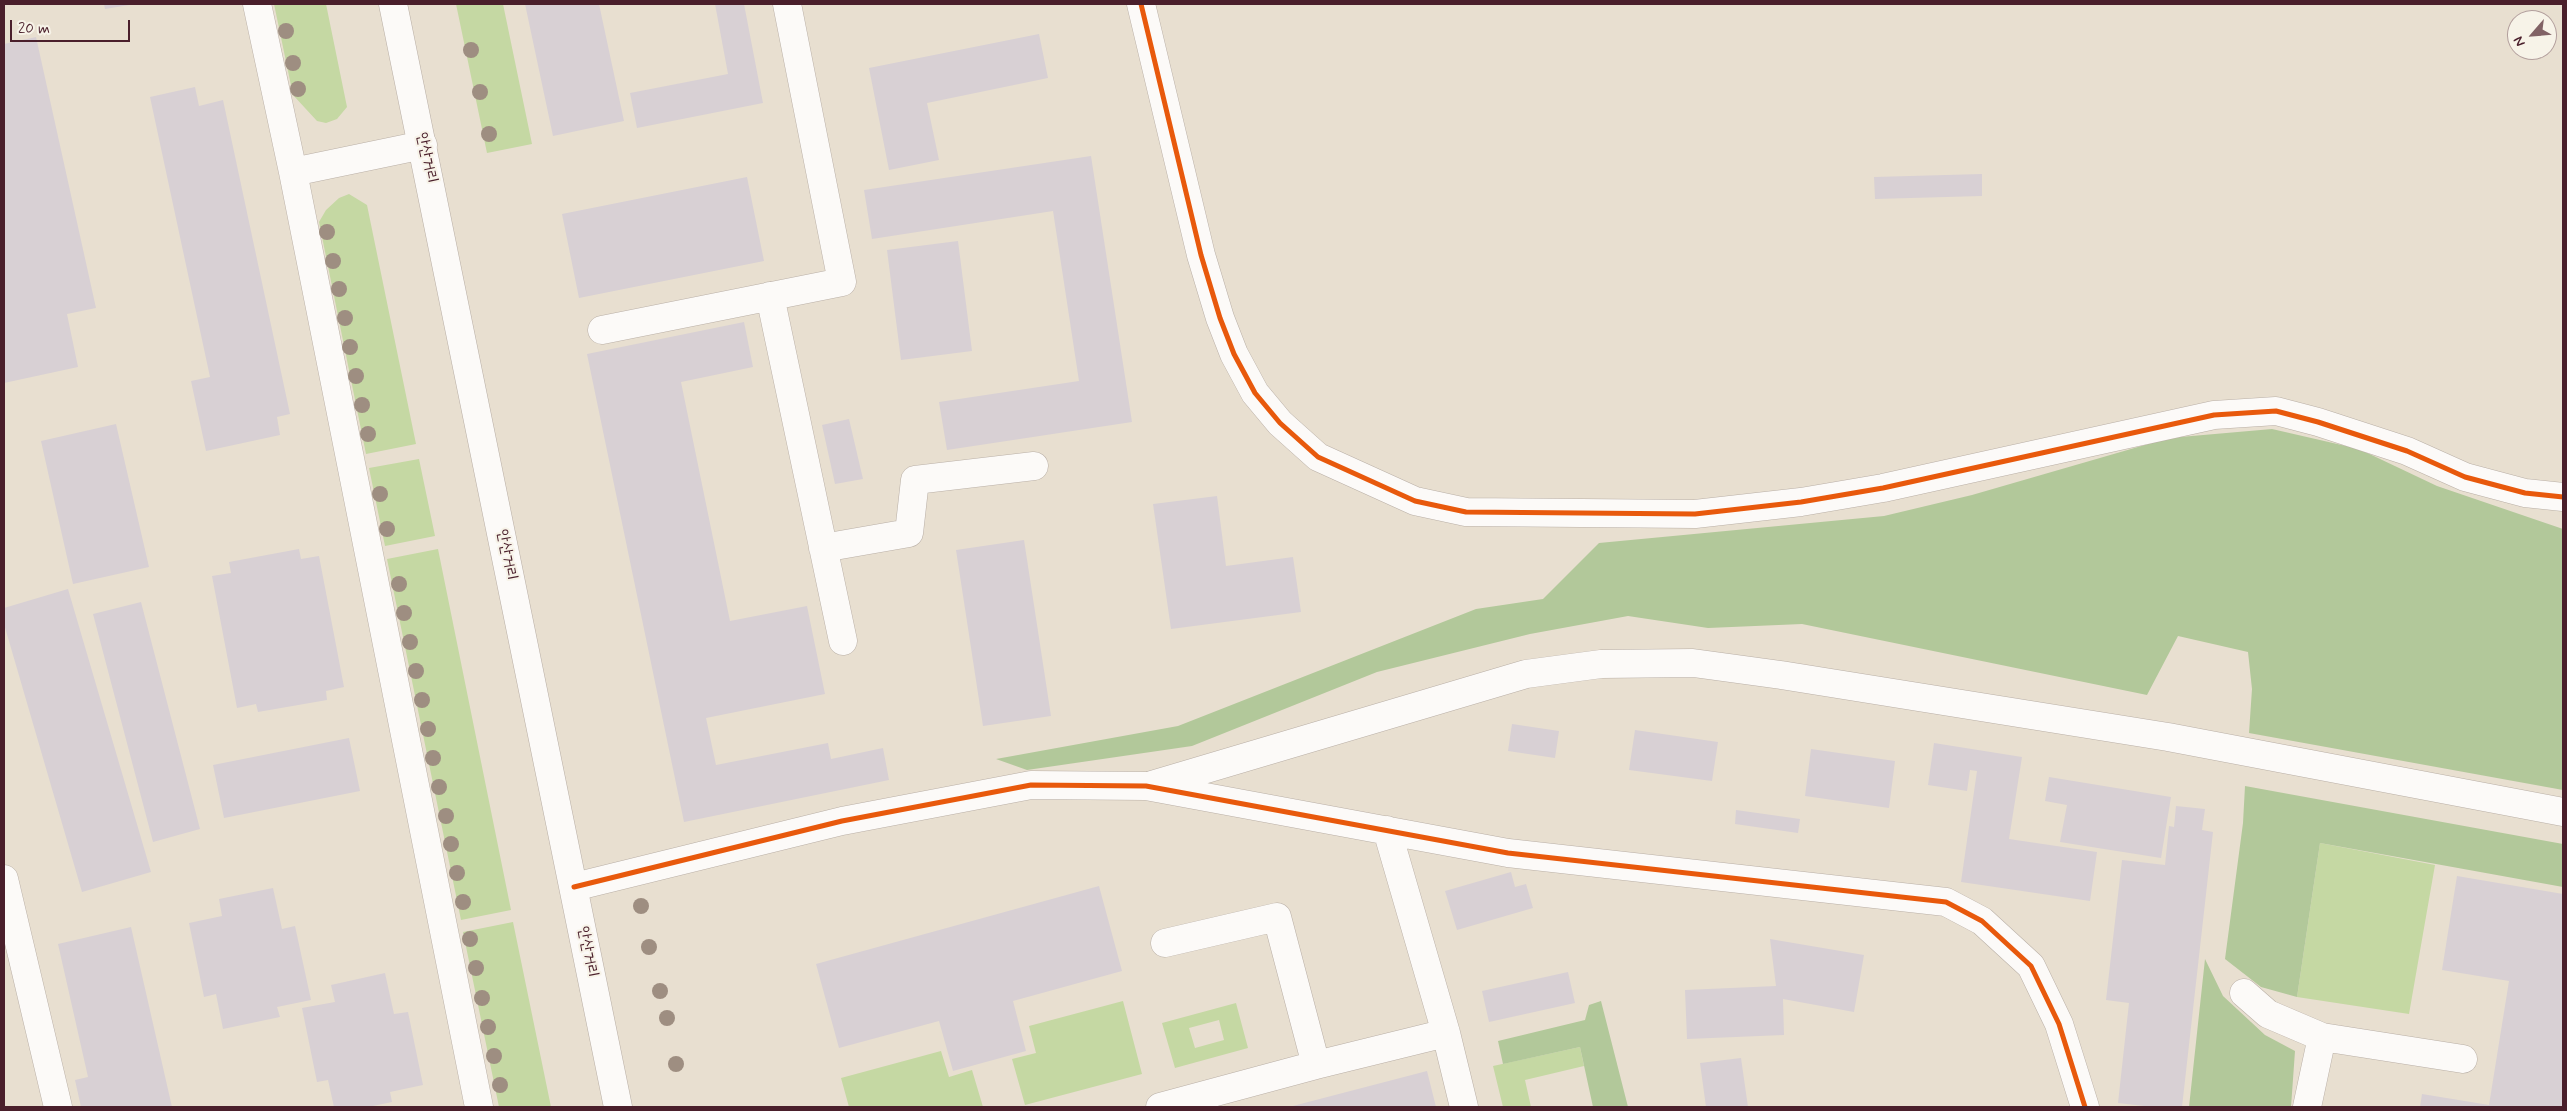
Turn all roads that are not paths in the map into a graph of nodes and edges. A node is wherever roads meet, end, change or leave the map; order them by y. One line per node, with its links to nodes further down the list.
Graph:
1 (257, 4): 6 (street)
2 (393, 4): 5 (street, 안산거리)
3 (787, 4): 7 (street)
4 (1141, 4): 10 (street)
5 (423, 145): 6 (street); 17 (street, 안산거리)
6 (293, 172): 25 (street)
7 (770, 296): 8 (street); 11 (street)
8 (602, 330)
9 (1034, 466): 11 (street)
10 (2563, 498)
11 (823, 548): 12 (street)
12 (842, 641)
13 (1146, 786): 14 (street); 15 (street); 17 (street)
14 (2563, 812)
15 (1387, 830): 20 (street); 29 (street)
16 (4, 878): 24 (street)
17 (574, 887): 26 (street, 안산거리)
18 (1165, 943): 23 (street)
19 (2244, 992): 21 (street)
20 (1446, 1033): 23 (street); 28 (street)
21 (2322, 1037): 22 (street); 30 (street)
22 (2463, 1059)
23 (1316, 1065): 27 (street)
24 (58, 1107)
25 (479, 1107)
26 (618, 1107)
27 (1160, 1107)
28 (1464, 1107)
29 (2085, 1107)
30 (2307, 1107)

